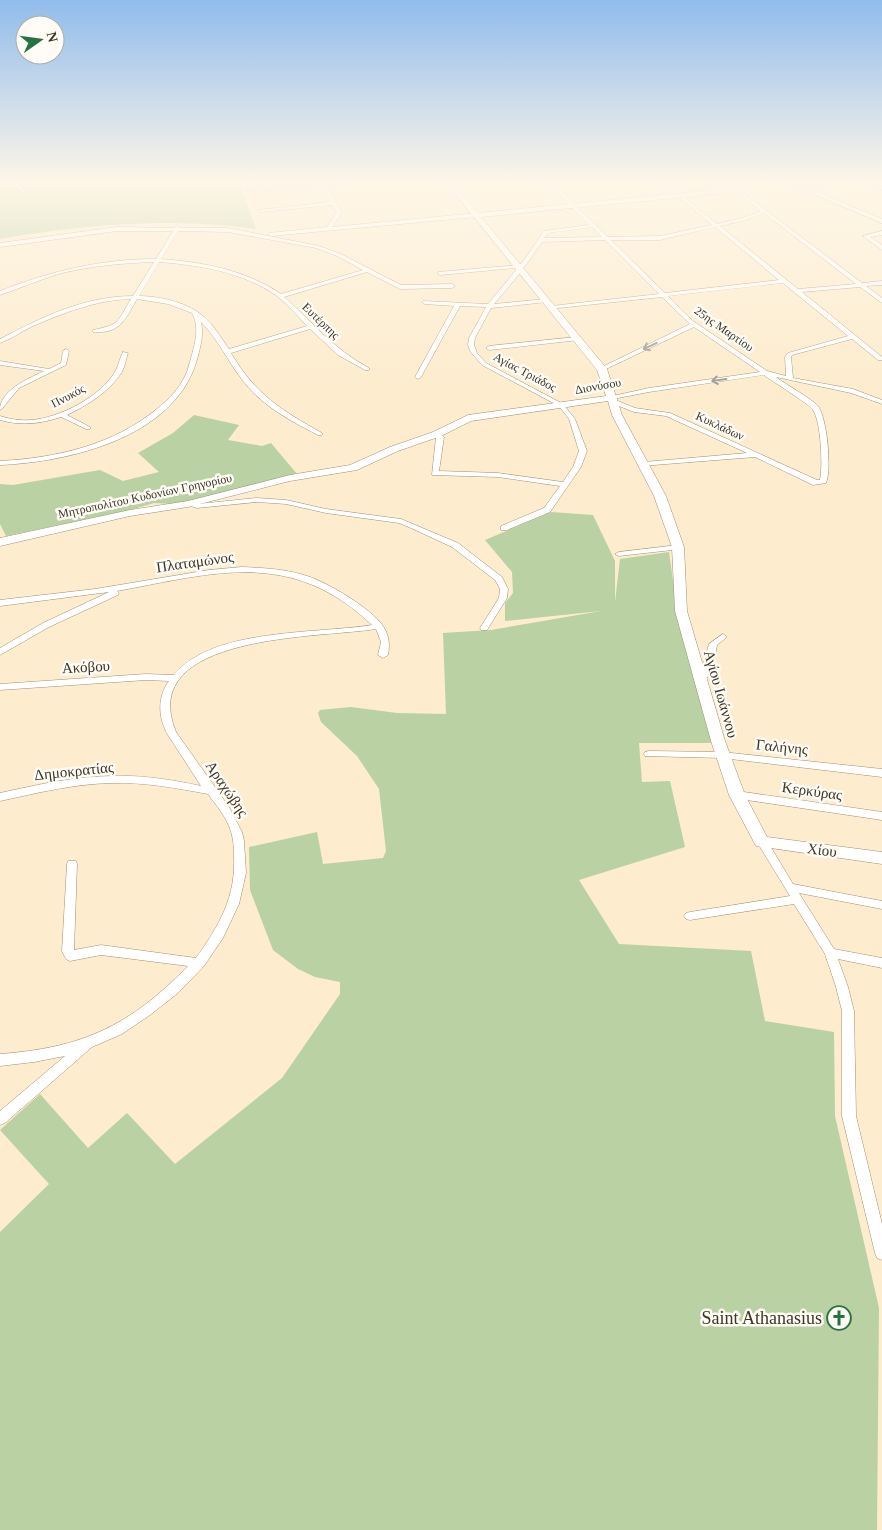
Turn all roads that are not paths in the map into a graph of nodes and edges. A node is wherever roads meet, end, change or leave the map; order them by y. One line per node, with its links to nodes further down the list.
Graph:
1 (161, 252): 8 (street)
2 (327, 252): 10 (street)
3 (506, 252): 9 (street, Αγίου Ιωάννου)
4 (532, 252): 9 (street, Αγίας Τριάδος)
5 (619, 252): 20 (street, 25ης Μαρτίου)
6 (748, 252): 12 (street)
7 (817, 252): 15 (street)
8 (156, 261): 17 (street, Ευτέρπης); 21 (street, Ευτέρπης); 22 (street)
9 (518, 268): 11 (street); 26 (street, Αγίου Ιωάννου); 27 (street, Αγίας Τριάδος)
10 (368, 270): 16 (street); 21 (street)
11 (440, 273)
12 (783, 281): 18 (street); 20 (street)
13 (882, 283): 15 (street)
14 (0, 284): 17 (street)
15 (861, 285): 18 (street); 23 (street)
16 (452, 286)
17 (10, 289): 19 (street, Ευτέρπης)
18 (796, 291): 32 (street)
19 (0, 293)
20 (663, 295): 26 (street); 29 (street, 25ης Μαρτίου)
21 (280, 296): 30 (street, Ευτέρπης)
22 (134, 297): 28 (street); 31 (street); 34 (street)
23 (882, 301)
24 (425, 302): 25 (street)
25 (458, 304): 27 (street); 45 (street)
26 (548, 304): 27 (street); 33 (street, Αγίου Ιωάννου)
27 (490, 306): 49 (street, Αγίας Τριάδος)
28 (196, 314): 37 (street); 57 (street)
29 (694, 325): 42 (street, one-way to 42); 44 (street, 25ης Μαρτίου)
30 (310, 328): 37 (street); 41 (street, Ευτέρπης)
31 (95, 330)
32 (853, 337): 39 (street); 46 (street)
33 (577, 339): 35 (street); 42 (street, Αγίου Ιωάννου)
34 (0, 341)
35 (489, 348)
36 (66, 350): 43 (street)
37 (227, 352): 54 (street)
38 (125, 353): 51 (street, Πνυκός)
39 (880, 359)
40 (0, 363): 43 (street)
41 (367, 369)
42 (602, 369): 47 (street, Αγίου Ιωάννου)
43 (47, 370): 50 (street)
44 (767, 373): 46 (street); 47 (street, Διονύσου, one-way to 47); 59 (street, 25ης Μαρτίου)
45 (418, 377)
46 (790, 379): 48 (street)
47 (611, 399): 49 (street, Διονύσου); 56 (street, Κυκλάδων); 58 (street, Αγίου Ιωάννου)
48 (882, 402)
49 (562, 404): 55 (street, Διονύσου); 60 (street, Αγίας Τριάδος)
50 (0, 408)
51 (62, 415): 52 (street, Πνυκός); 53 (street)
52 (0, 418)
53 (88, 428)
54 (320, 434)
55 (437, 434): 60 (street); 61 (street, Μητροπολίτου Κυδονίων Γρηγορίου)
56 (755, 454): 58 (street); 59 (street, Κυκλάδων)
57 (0, 463)
58 (644, 464): 64 (street, Αγίου Ιωάννου)
59 (816, 483)
60 (565, 485): 62 (street, Αγίας Τριάδος)
61 (188, 504): 63 (street, Μητροπολίτου Κυδονίων Γρηγορίου); 69 (street)
62 (504, 528)
63 (0, 542)
64 (678, 547): 65 (street); 74 (street, Αγίου Ιωάννου)
65 (618, 554)
66 (129, 587): 67 (street, Πλαταμώνος); 68 (street, Πλαταμώνος); 71 (street)
67 (0, 603)
68 (378, 626): 72 (street); 73 (street)
69 (484, 628)
70 (723, 637): 74 (street)
71 (0, 652)
72 (383, 655)
73 (174, 678): 75 (street, Ακόβου); 79 (street, Αραχώβης)
74 (702, 678): 77 (street, Αγίου Ιωάννου)
75 (0, 687)
76 (649, 754): 77 (street, Γαλήνης)
77 (722, 755): 78 (street, Γαλήνης); 80 (street, Αγίου Ιωάννου)
78 (882, 773)
79 (211, 790): 81 (street, Δημοκρατίας); 91 (street, Αραχώβης)
80 (737, 796): 82 (street, Κερκύρας); 83 (street, Αγίου Ιωάννου)
81 (0, 797)
82 (882, 816)
83 (762, 842): 84 (street, Χίου); 86 (street, Αγίου Ιωάννου)
84 (882, 858)
85 (72, 864): 91 (street)
86 (789, 887): 87 (street, Αγίου Ιωάννου); 88 (street)
87 (796, 900): 89 (street); 90 (street, Αγίου Ιωάννου)
88 (882, 905)
89 (690, 916)
90 (830, 953): 92 (street); 96 (street, Αγίου Ιωάννου)
91 (200, 962): 93 (street, Αραχώβης)
92 (882, 963)
93 (89, 1043): 94 (street, Αραχώβης); 95 (street)
94 (0, 1060)
95 (0, 1119)
96 (882, 1253)

